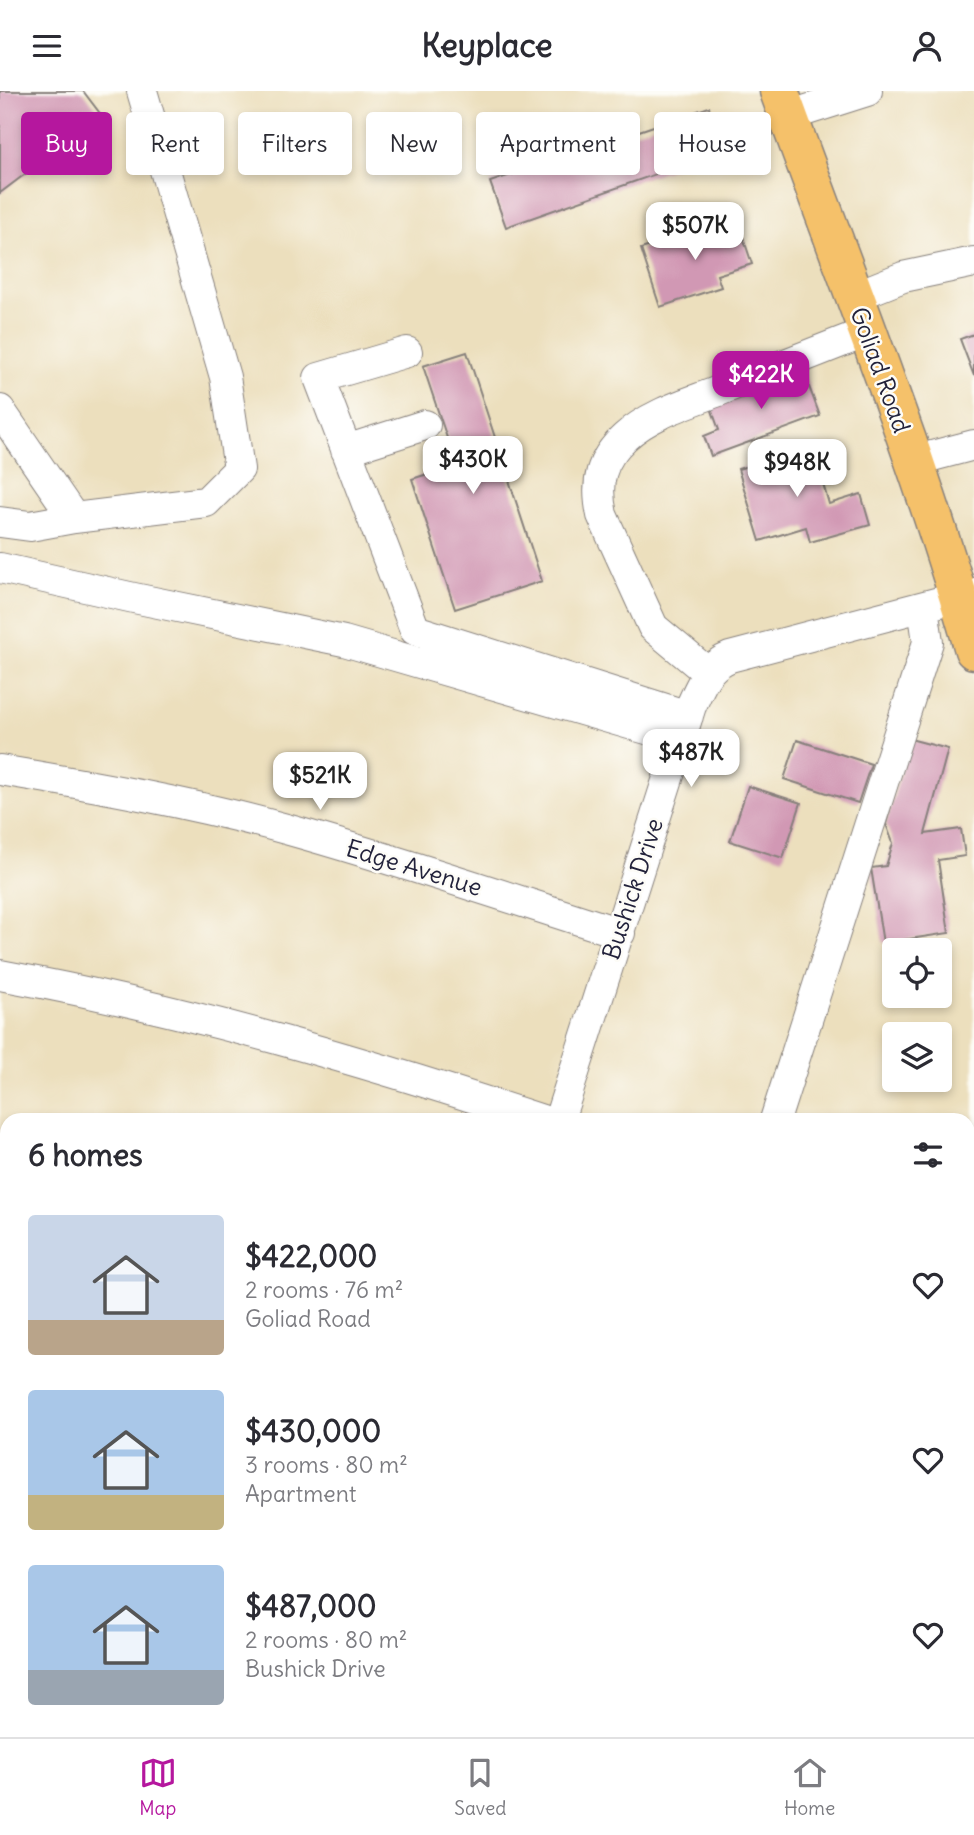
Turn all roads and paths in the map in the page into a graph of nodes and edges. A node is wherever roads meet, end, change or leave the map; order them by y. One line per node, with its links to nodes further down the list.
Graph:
1 (142, 91): 13 (street)
2 (867, 91): 3 (street)
3 (783, 103): 5 (main road, Goliad Road)
4 (974, 262): 5 (street)
5 (853, 297): 6 (main road, Goliad Road)
6 (867, 332): 12 (main road, Goliad Road); 18 (street)
7 (407, 352): 11 (street)
8 (0, 410): 13 (street)
9 (425, 425): 11 (street)
10 (974, 445): 12 (street)
11 (346, 450): 19 (street)
12 (913, 461): 16 (main road, Goliad Road)
13 (74, 518): 14 (street)
14 (0, 522)
15 (0, 568): 19 (street)
16 (952, 599): 17 (main road, Goliad Road); 18 (street); 25 (street)
17 (974, 650)
18 (707, 672): 19 (street, Bushick Drive)
19 (684, 727): 21 (street, Bushick Drive)
20 (0, 770): 21 (street, Edge Avenue)
21 (620, 933): 24 (street, Bushick Drive)
22 (0, 975): 23 (street)
23 (521, 1113)
24 (561, 1113)
25 (777, 1113)

